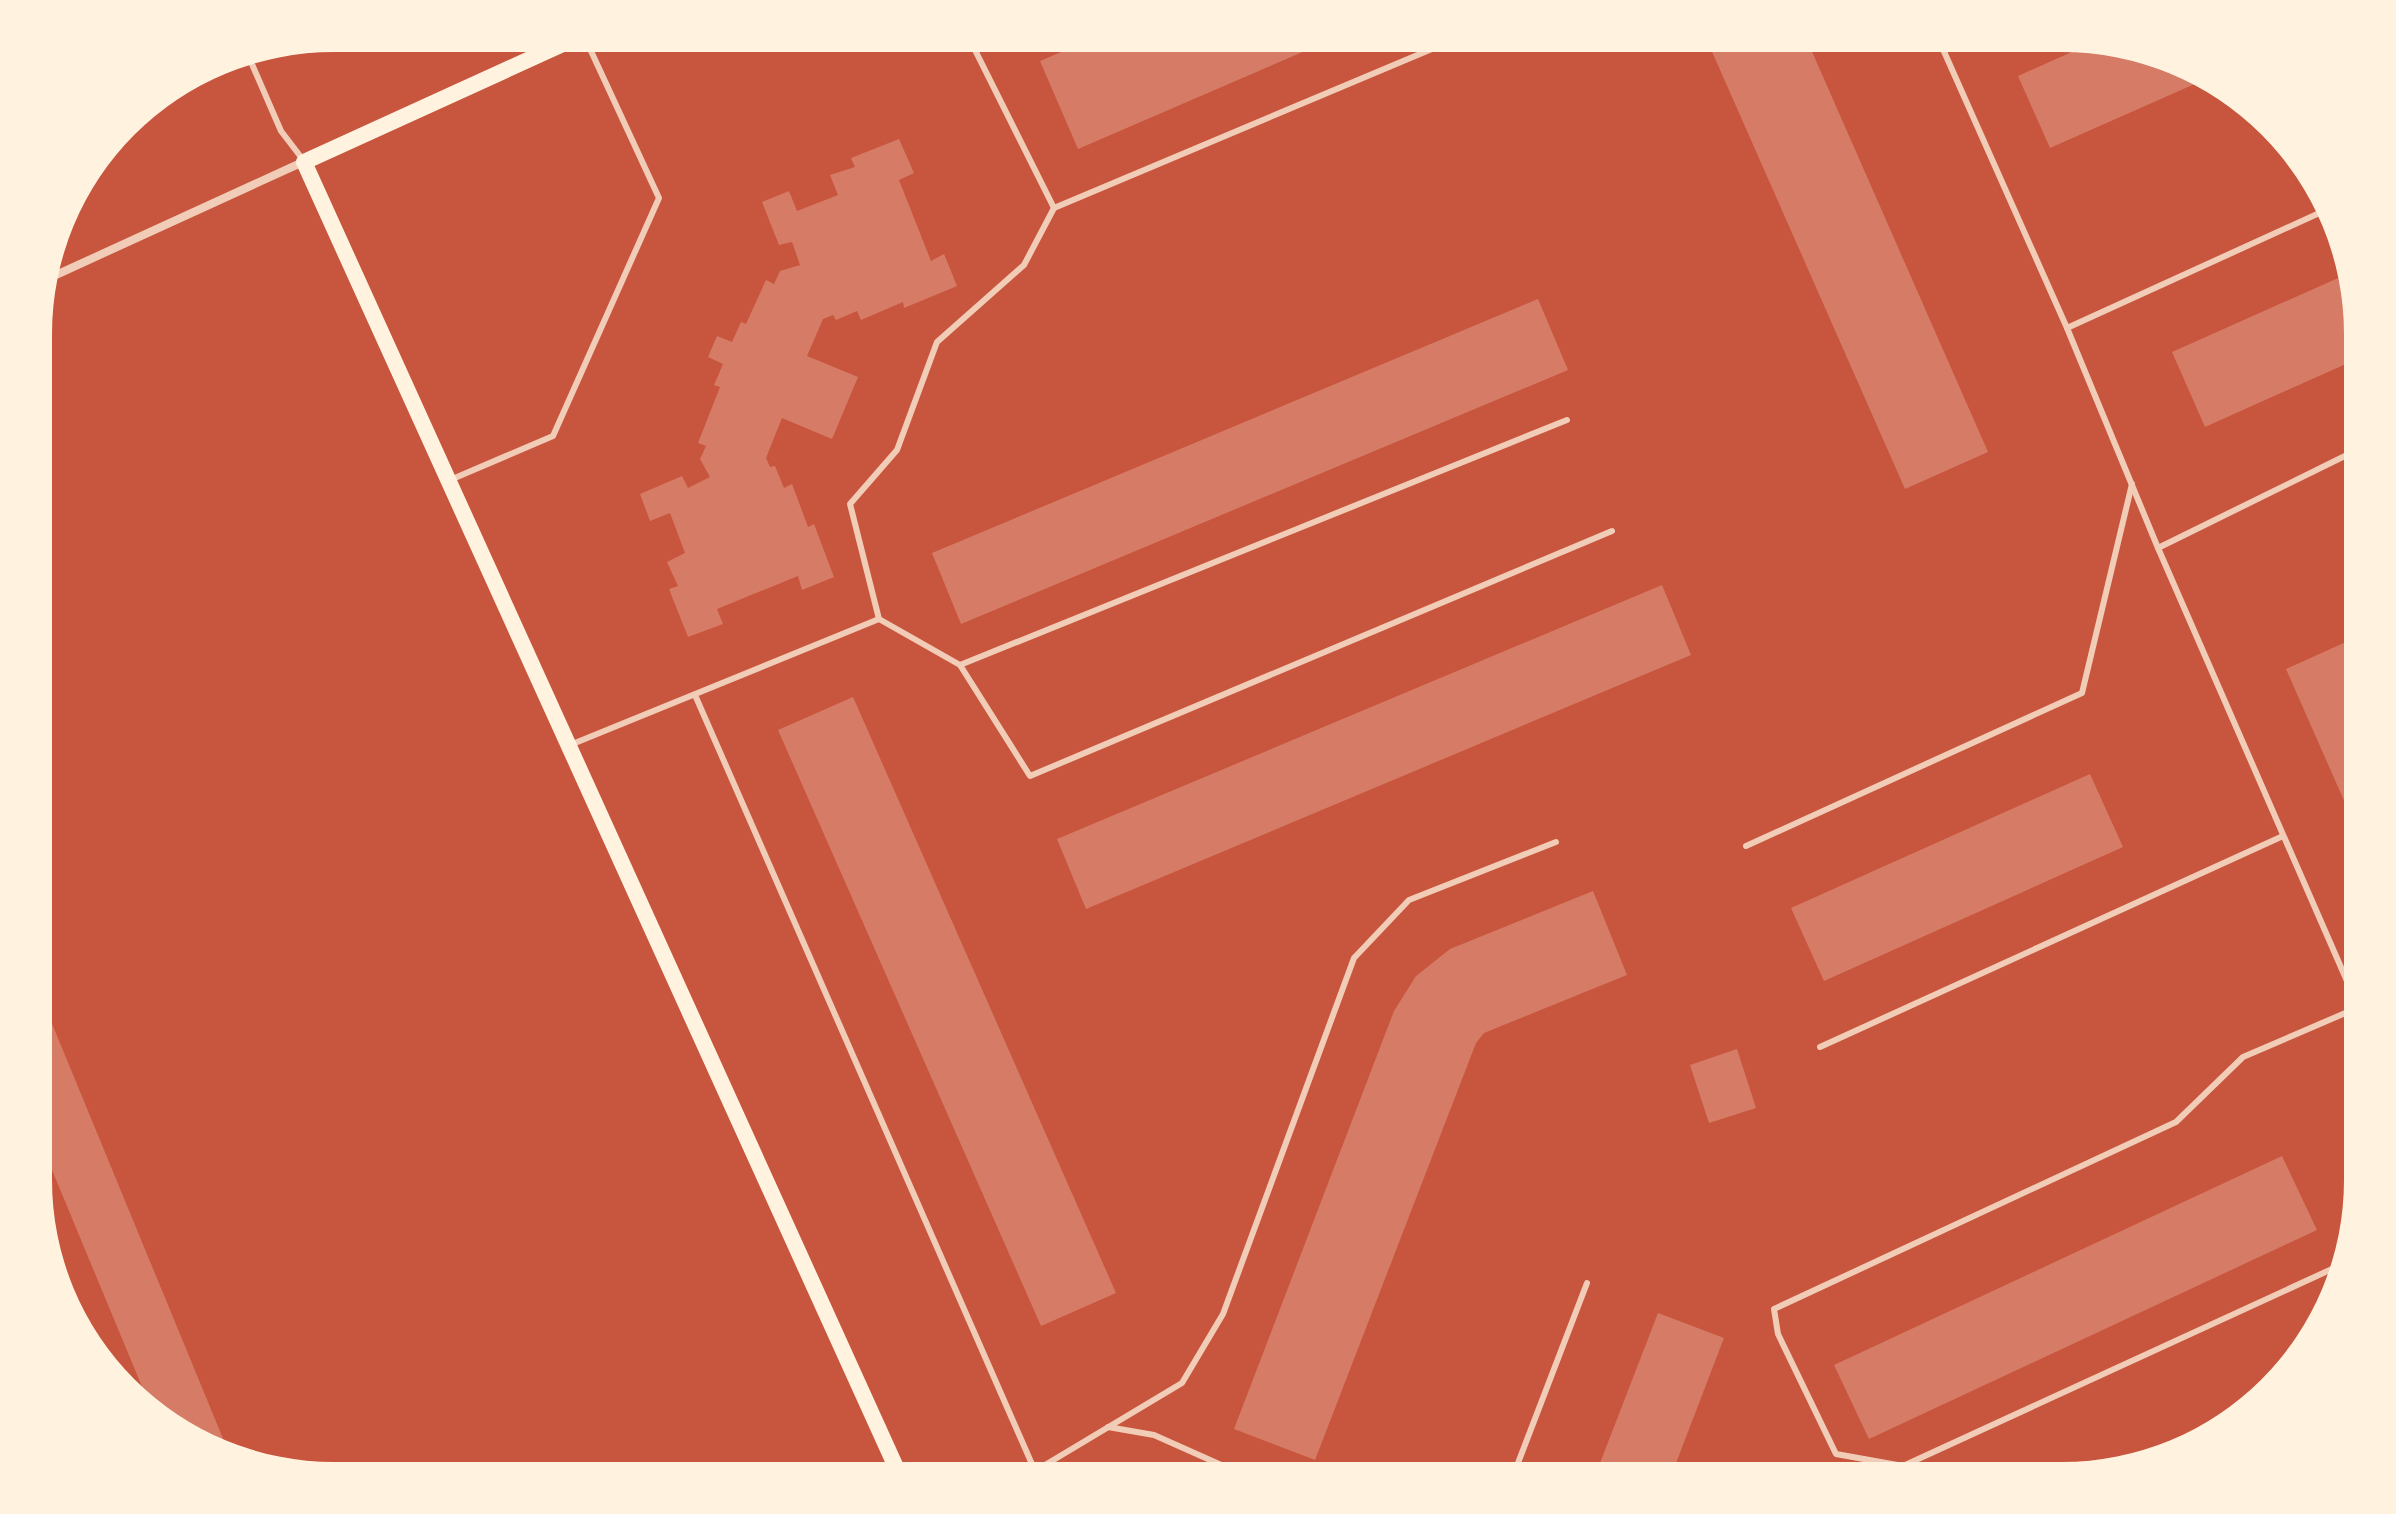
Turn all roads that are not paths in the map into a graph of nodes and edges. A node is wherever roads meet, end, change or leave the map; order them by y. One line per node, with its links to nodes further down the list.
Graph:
1 (1424, 52): 8 (lane)
2 (1944, 52): 11 (lane)
3 (530, 53): 7 (main road)
4 (592, 53): 14 (lane)
5 (976, 53): 8 (lane)
6 (252, 64): 7 (lane)
7 (304, 162): 10 (street); 14 (main road)
8 (1054, 208): 18 (lane)
9 (2317, 214): 11 (lane)
10 (58, 274)
11 (2067, 328): 15 (lane)
12 (1567, 420): 19 (lane)
13 (2343, 457): 17 (lane)
14 (450, 480): 21 (main road)
15 (2132, 484): 17 (lane); 24 (lane)
16 (1612, 531): 19 (lane)
17 (2158, 548): 22 (lane)
18 (879, 619): 19 (lane); 20 (lane)
19 (960, 665)
20 (695, 695): 21 (lane); 36 (lane)
21 (570, 745): 35 (main road)
22 (2283, 836): 25 (lane); 27 (lane)
23 (1556, 842): 30 (lane)
24 (1746, 846)
25 (2344, 976)
26 (2344, 1012): 33 (lane)
27 (1820, 1047)
28 (2329, 1270): 34 (lane)
29 (1587, 1283): 32 (lane)
30 (1108, 1427): 31 (lane); 37 (lane)
31 (1213, 1461)
32 (1519, 1461)
33 (1876, 1461)
34 (1914, 1461)
35 (894, 1462)
36 (1031, 1462)
37 (1054, 1462)

